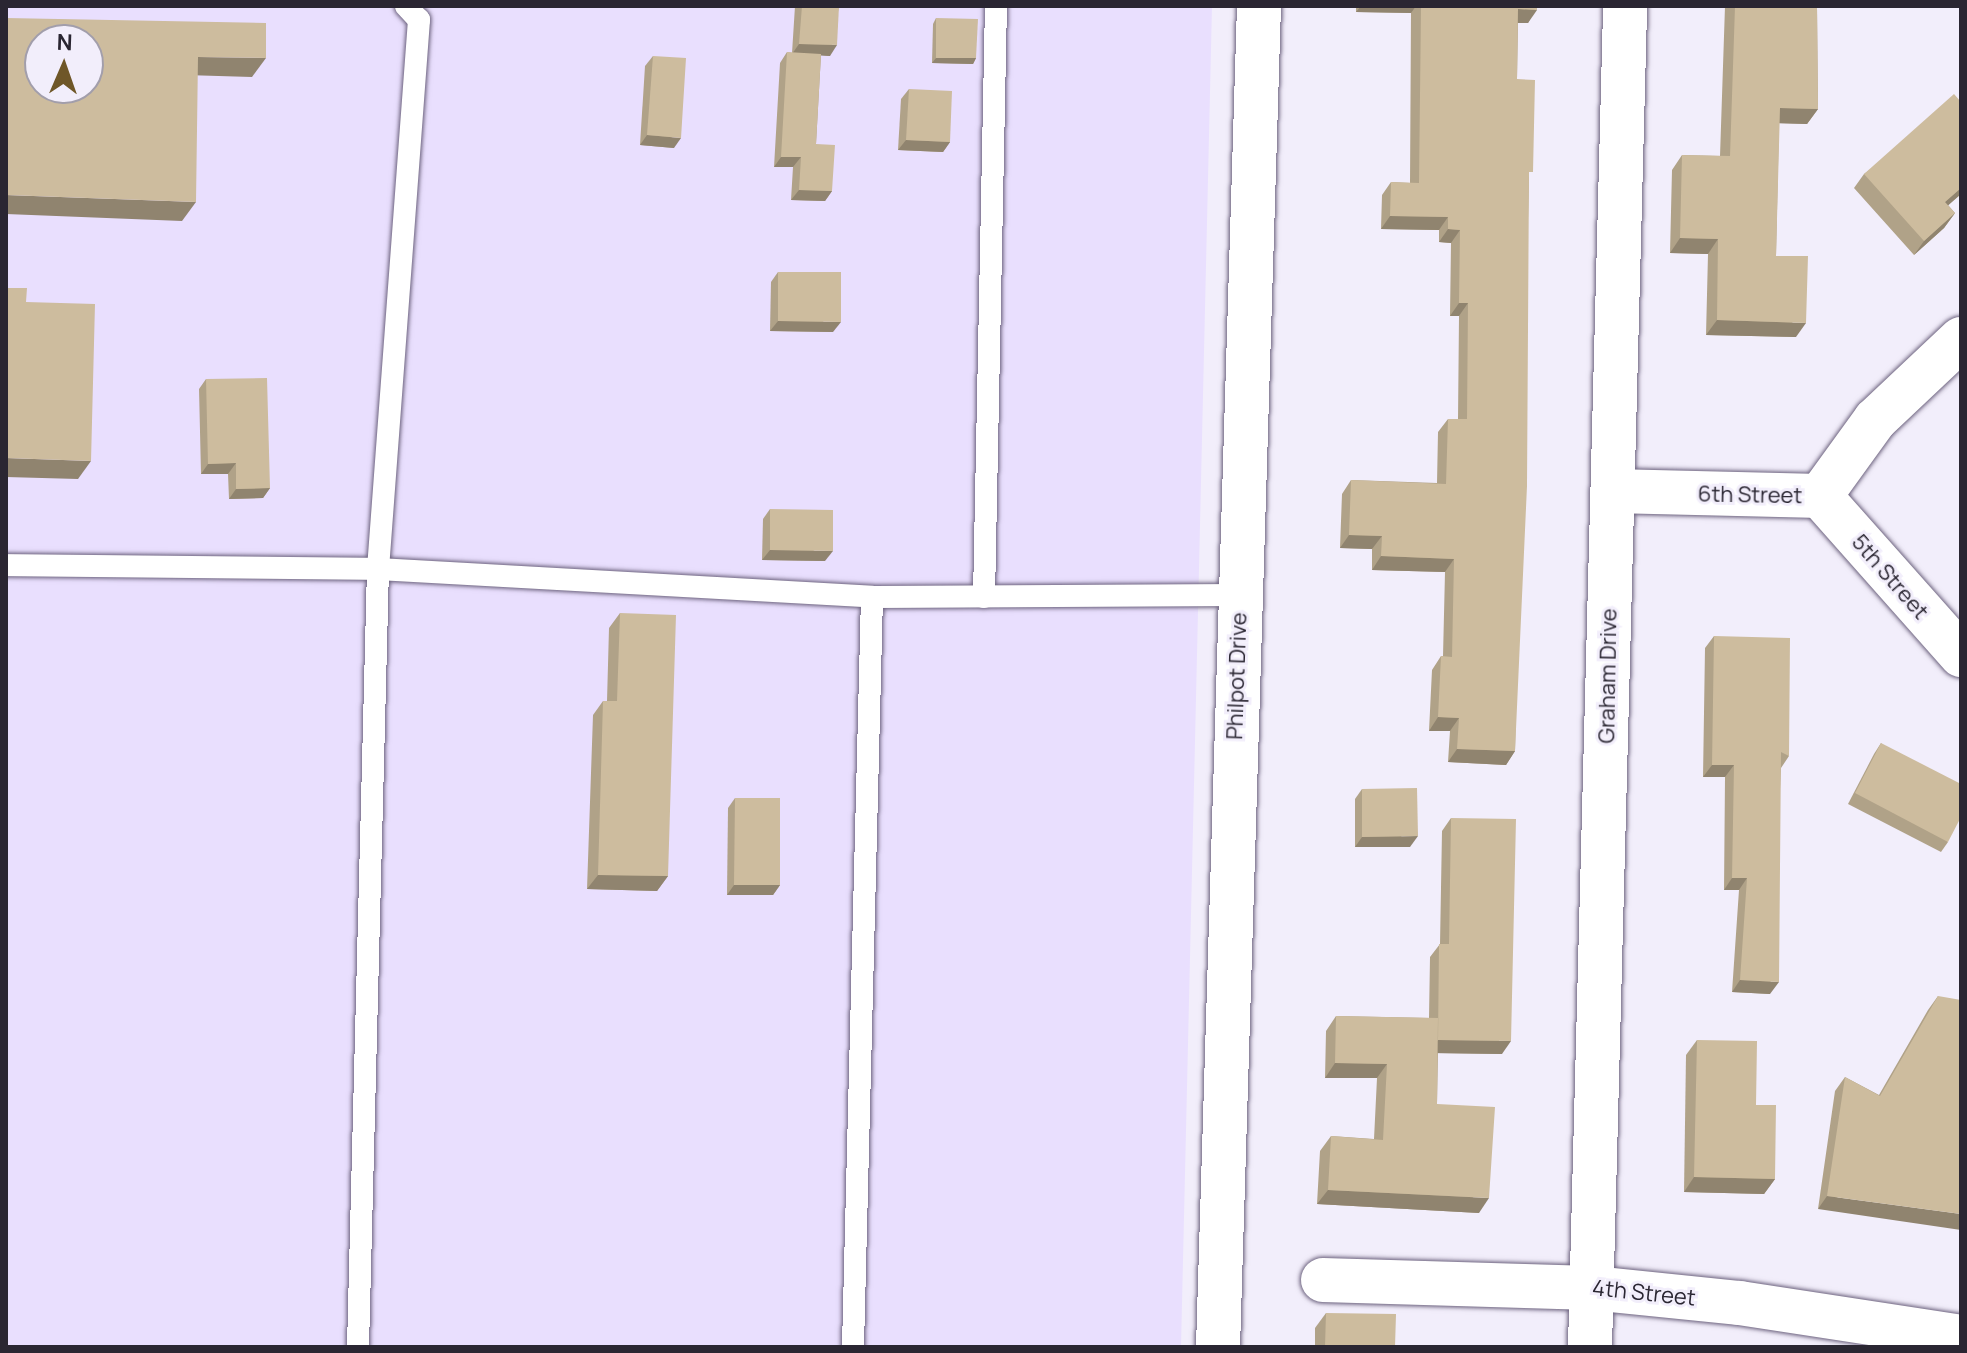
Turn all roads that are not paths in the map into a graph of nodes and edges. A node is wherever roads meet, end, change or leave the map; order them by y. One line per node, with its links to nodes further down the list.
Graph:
1 (406, 6): 9 (lane)
2 (996, 6): 12 (lane)
3 (1259, 6): 10 (street, Philpot Drive)
4 (1625, 6): 6 (street, Graham Drive)
5 (1961, 339): 7 (street, 6th Street)
6 (1613, 491): 7 (street, 6th Street); 15 (street, Graham Drive)
7 (1820, 496): 13 (street, 5th Street)
8 (6, 565): 9 (lane)
9 (378, 569): 11 (lane); 17 (lane)
10 (1239, 595): 12 (lane); 19 (street, Philpot Drive)
11 (872, 597): 12 (lane); 18 (lane)
12 (984, 597)
13 (1961, 655)
14 (1323, 1280): 15 (street, 4th Street)
15 (1592, 1288): 16 (street, 4th Street); 20 (street, Graham Drive)
16 (1961, 1337)
17 (358, 1347)
18 (853, 1347)
19 (1218, 1347)
20 (1590, 1347)

